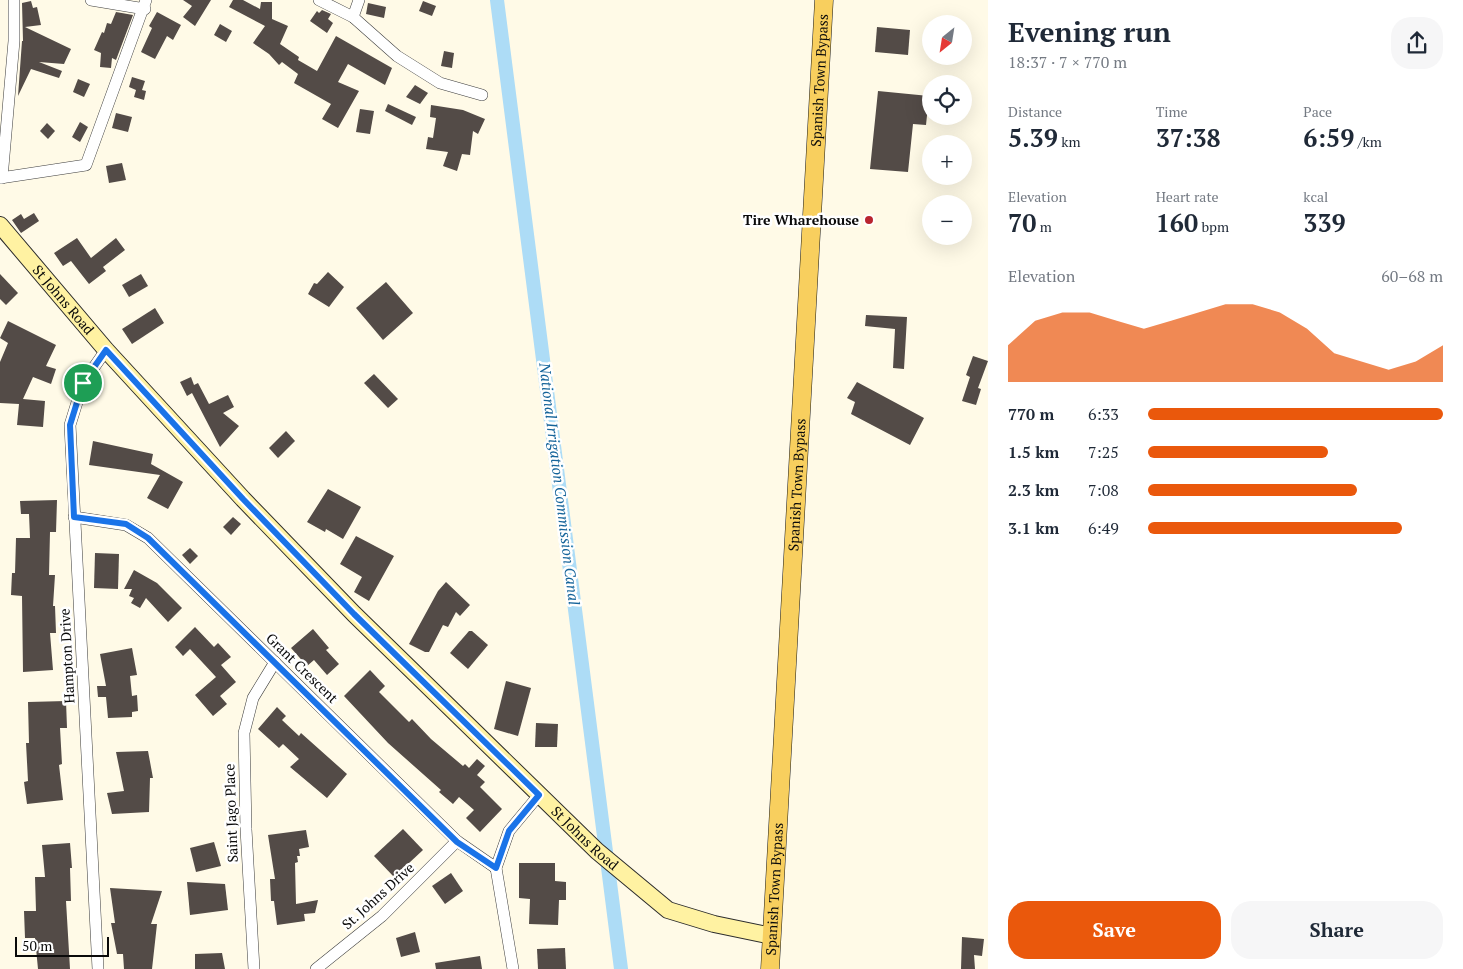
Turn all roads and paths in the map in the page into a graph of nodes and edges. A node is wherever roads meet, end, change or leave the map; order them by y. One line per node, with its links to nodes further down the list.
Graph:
1 (14, 0): 9 (street)
2 (91, 0): 6 (street)
3 (319, 0): 7 (street)
4 (359, 0): 7 (street)
5 (824, 0): 17 (main road, Spanish Town Bypass)
6 (146, 4): 9 (street)
7 (353, 17): 8 (street)
8 (482, 95)
9 (1, 178)
10 (0, 225): 11 (street, St Johns Road)
11 (106, 350): 12 (street, Hampton Drive); 14 (street, St Johns Road)
12 (74, 517): 13 (street, Grant Crescent); 18 (street, Hampton Drive)
13 (275, 662): 15 (street, Grant Crescent); 19 (street, Saint Jago Place)
14 (539, 795): 16 (street); 17 (street, St Johns Road)
15 (457, 842): 16 (street, Grant Crescent); 20 (street, St. Johns Drive)
16 (496, 868): 21 (street)
17 (772, 936): 22 (main road, Spanish Town Bypass)
18 (98, 969)
19 (254, 969)
20 (316, 969)
21 (513, 969)
22 (770, 969)

